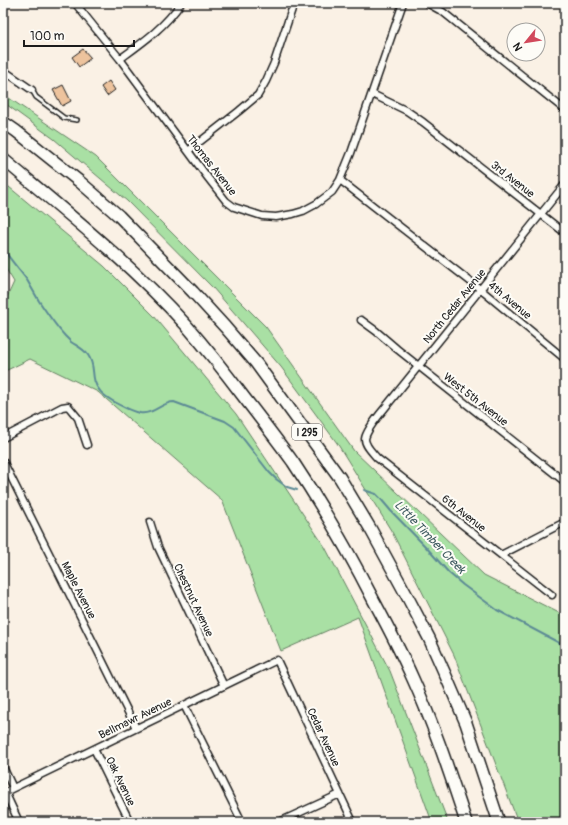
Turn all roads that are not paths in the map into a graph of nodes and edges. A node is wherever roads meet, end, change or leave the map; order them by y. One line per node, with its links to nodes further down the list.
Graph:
1 (75, 3): 6 (street, Thomas Avenue)
2 (181, 3): 6 (street)
3 (294, 3): 13 (street)
4 (403, 3): 9 (street, Thomas Avenue)
5 (427, 3): 10 (street)
6 (120, 59): 13 (street, Thomas Avenue)
7 (3, 70): 8 (street)
8 (32, 90): 11 (lane)
9 (372, 94): 15 (street, Thomas Avenue); 17 (street, 3rd Avenue)
10 (565, 110)
11 (77, 120)
12 (3, 122): 47 (highway, I 295)
13 (188, 151): 15 (street, Thomas Avenue)
14 (3, 159): 46 (highway, I 295)
15 (340, 180): 19 (street, 4th Avenue)
16 (565, 184): 17 (street, North Cedar Avenue)
17 (541, 214): 18 (street, 3rd Avenue); 19 (street, North Cedar Avenue)
18 (565, 233)
19 (480, 289): 21 (street, 4th Avenue); 22 (street, North Cedar Avenue)
20 (361, 320): 22 (street, West 5th Avenue)
21 (565, 359)
22 (418, 366): 24 (street, North Cedar Avenue); 27 (street, West 5th Avenue)
23 (3, 438): 25 (street)
24 (367, 444): 30 (street, 6th Avenue)
25 (87, 446)
26 (3, 461): 35 (street, Maple Avenue)
27 (565, 482)
28 (150, 522): 33 (street, Chestnut Avenue)
29 (565, 522): 30 (street)
30 (501, 555): 31 (street, 6th Avenue)
31 (552, 595)
32 (277, 660): 33 (street, Bellmawr Avenue); 40 (street, Cedar Avenue)
33 (224, 686): 34 (street, Bellmawr Avenue)
34 (184, 705): 35 (street, Bellmawr Avenue); 43 (street)
35 (136, 728): 36 (street, Bellmawr Avenue)
36 (94, 749): 38 (street, Bellmawr Avenue); 42 (street, Oak Avenue)
37 (3, 767): 38 (street)
38 (13, 788): 39 (street, Bellmawr Avenue)
39 (4, 792): 41 (street)
40 (340, 794): 44 (street); 45 (street, Cedar Avenue)
41 (19, 822)
42 (130, 822)
43 (242, 822)
44 (279, 822)
45 (353, 822)
46 (466, 822)
47 (500, 822)

